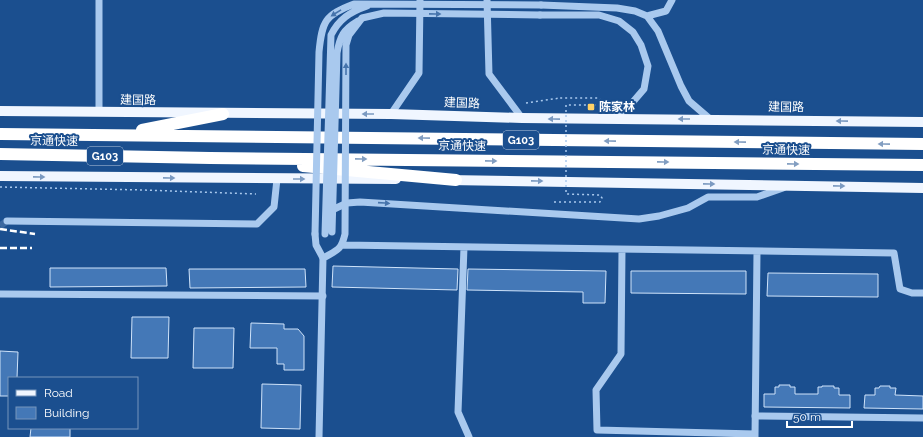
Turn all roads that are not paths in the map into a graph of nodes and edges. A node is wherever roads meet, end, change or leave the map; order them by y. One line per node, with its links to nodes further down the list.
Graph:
1 (99, 0): 9 (street)
2 (420, 0): 11 (street)
3 (487, 0): 12 (street)
4 (672, 0): 6 (street)
5 (373, 4): 6 (street, bridge); 27 (street, bridge); 33 (street, one-way to 33, bridge)
6 (648, 16): 14 (street)
7 (362, 18): 13 (street, one-way to 13, bridge); 27 (street, bridge); 29 (street, one-way to 7, bridge)
8 (0, 111): 9 (main road, 建国路)
9 (99, 112): 10 (main road, 建国路)
10 (223, 114): 11 (main road, 建国路, one-way to 10); 17 (highway)
11 (391, 114): 12 (main road, 建国路)
12 (522, 118): 13 (main road, 建国路, one-way to 12)
13 (613, 119): 14 (main road, 建国路, one-way to 13)
14 (710, 120): 15 (main road, 建国路, one-way to 14)
15 (923, 122)
16 (0, 134): 17 (highway, 京通快速 / G103)
17 (119, 135): 18 (highway, 京通快速 / G103, one-way to 17)
18 (923, 144)
19 (0, 154): 20 (highway, 京通快速 / G103)
20 (210, 158): 21 (highway, 京通快速 / G103, one-way to 21); 24 (highway)
21 (923, 165)
22 (0, 176): 23 (main road, one-way to 23)
23 (277, 179): 24 (main road, one-way to 24); 28 (street)
24 (456, 180): 25 (main road, one-way to 25)
25 (791, 185): 26 (main road, one-way to 26); 27 (street, one-way to 25, bridge)
26 (923, 188)
27 (332, 210)
28 (7, 221)
29 (343, 246): 30 (street, bridge); 33 (street, bridge)
30 (464, 248): 31 (street, bridge); 42 (street, bridge)
31 (622, 250): 32 (street, bridge); 39 (street, bridge)
32 (757, 252): 34 (street, bridge); 37 (street, bridge)
33 (323, 258): 36 (street, bridge)
34 (923, 293)
35 (0, 294): 36 (street)
36 (323, 296): 41 (street, bridge)
37 (755, 416): 38 (street); 40 (street, bridge)
38 (923, 418)
39 (621, 434): 40 (street, bridge)
40 (755, 436)
41 (319, 437)
42 (469, 437)

